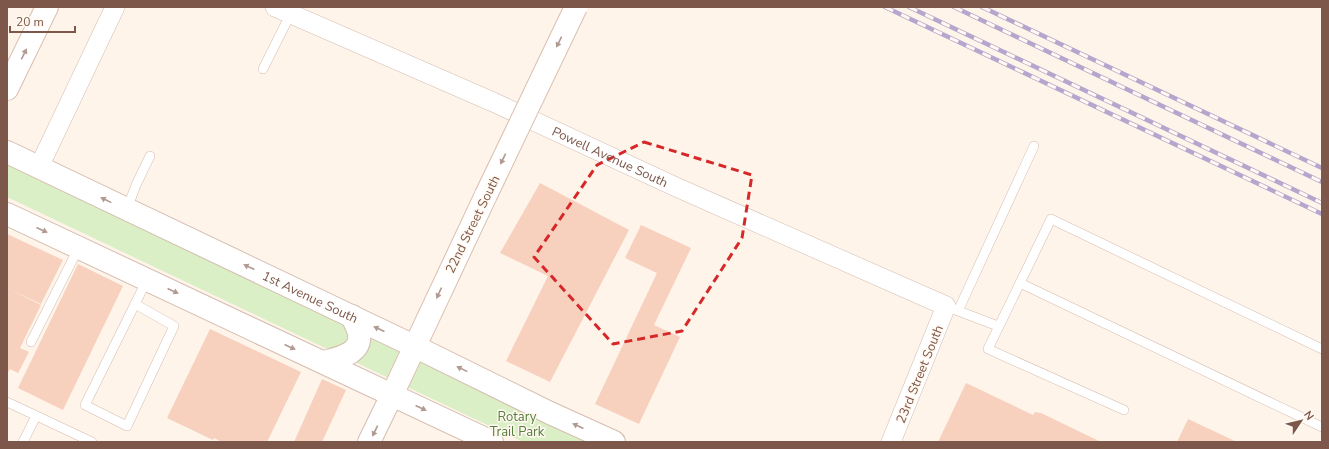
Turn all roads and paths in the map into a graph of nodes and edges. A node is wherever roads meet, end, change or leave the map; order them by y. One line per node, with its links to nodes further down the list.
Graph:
1 (47, 7): 6 (street, one-way to 1)
2 (115, 7): 10 (street)
3 (576, 7): 21 (street, 22nd Street South, one-way to 21, bridge)
4 (287, 9): 5 (lane); 17 (street, Powell Avenue South)
5 (263, 69)
6 (7, 89)
7 (1034, 146): 17 (lane)
8 (7, 152): 10 (street, 1st Avenue South)
9 (150, 156): 11 (lane)
10 (39, 167): 11 (street, 1st Avenue South, one-way to 10)
11 (127, 209): 18 (street, 1st Avenue South, one-way to 11)
12 (7, 214): 13 (street, one-way to 13)
13 (79, 247): 14 (street); 20 (lane)
14 (147, 280): 16 (lane); 23 (street, one-way to 23)
15 (1020, 283): 19 (lane); 22 (lane); 28 (lane)
16 (135, 304): 16 (lane)
17 (952, 309): 19 (lane); 34 (street, 23rd Street South)
18 (352, 316): 21 (street, 1st Avenue South, one-way to 18); 23 (street)
19 (998, 326): 26 (lane)
20 (31, 342)
21 (414, 346): 24 (street, 22nd Street South); 33 (street, 1st Avenue South, one-way to 21)
22 (1322, 349)
23 (324, 362): 24 (street)
24 (392, 395): 31 (street, 22nd Street South, one-way to 31); 32 (street, one-way to 32)
25 (7, 402): 27 (lane)
26 (1124, 410)
27 (36, 416): 29 (lane); 30 (lane)
28 (1322, 427)
29 (23, 442)
30 (92, 442)
31 (369, 442)
32 (492, 442)
33 (614, 442)
34 (891, 442)

